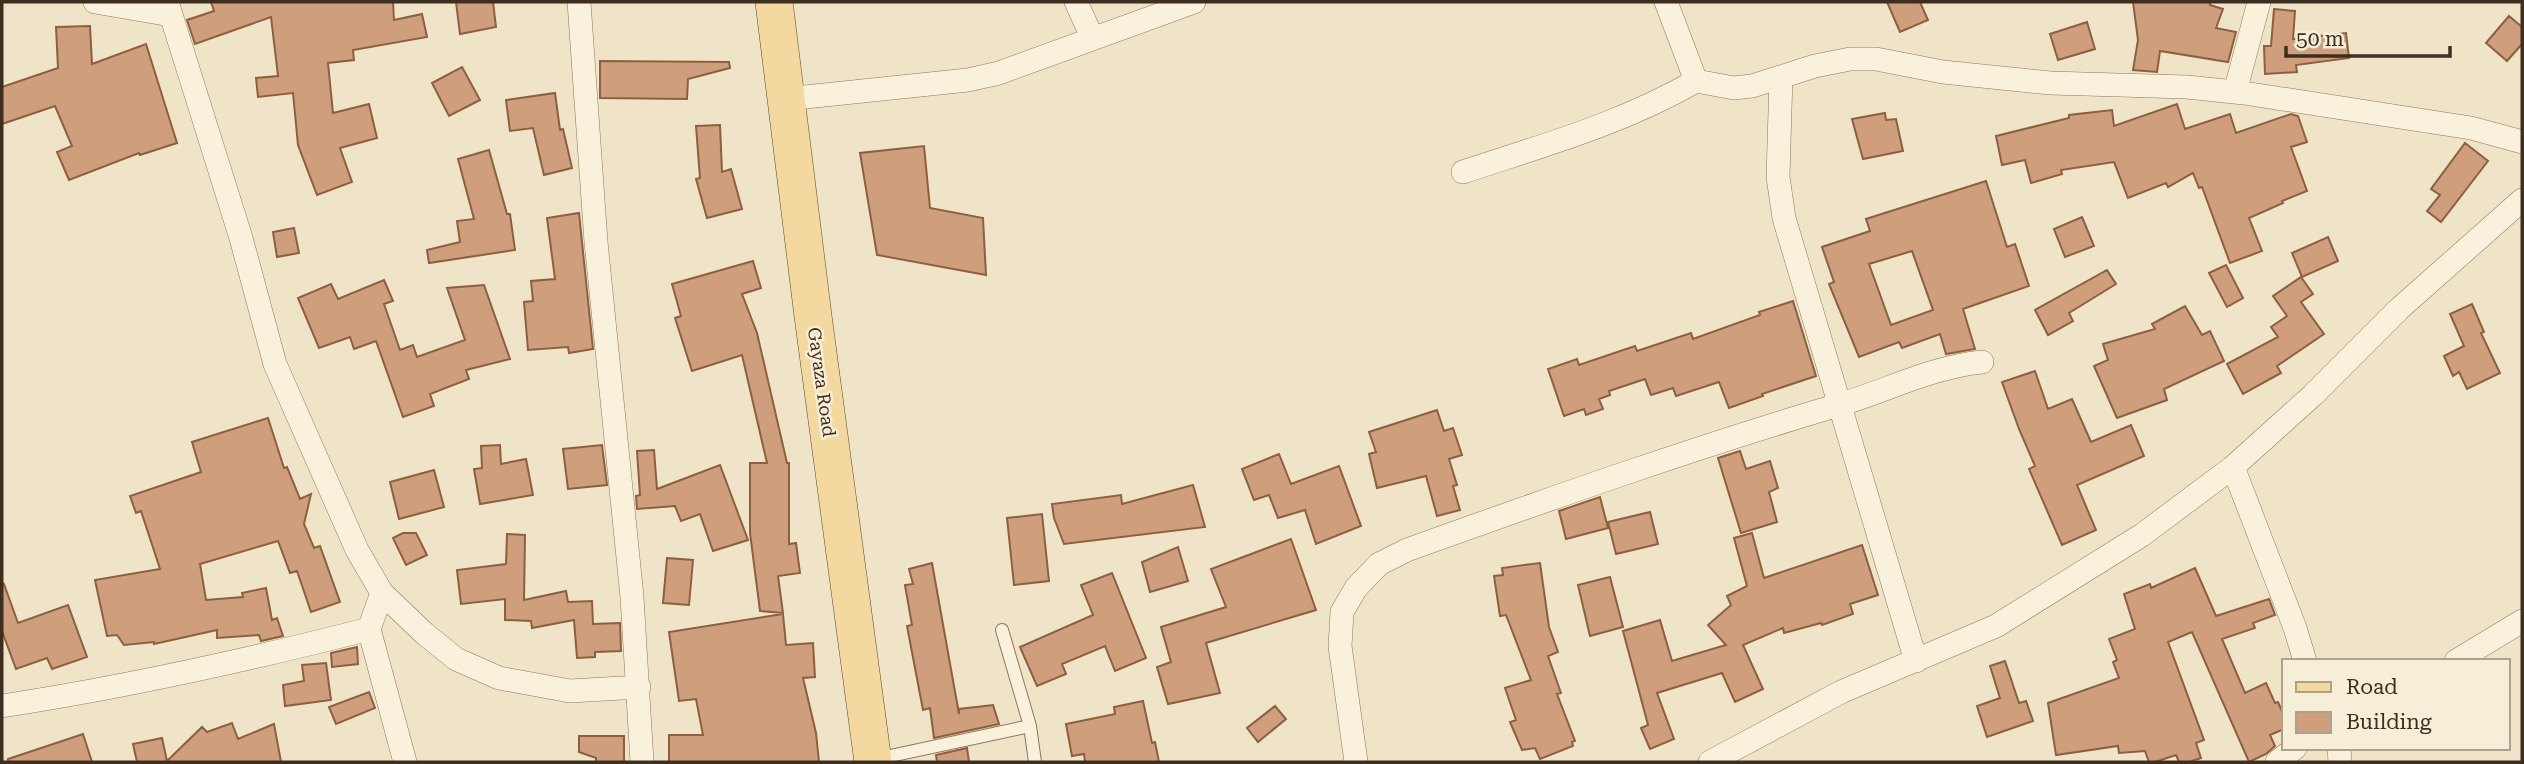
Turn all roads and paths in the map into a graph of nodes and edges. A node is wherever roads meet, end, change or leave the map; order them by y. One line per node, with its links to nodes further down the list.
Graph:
1 (95, 2): 8 (street)
2 (579, 2): 27 (street)
3 (774, 2): 13 (main road, Gayaza Road)
4 (1076, 2): 9 (street)
5 (1194, 2): 9 (street)
6 (1666, 2): 11 (street)
7 (2259, 2): 12 (street)
8 (169, 8): 20 (street)
9 (1092, 37): 13 (street)
10 (1781, 78): 11 (street); 12 (street); 18 (street)
11 (1696, 81): 15 (street)
12 (2235, 92): 14 (street)
13 (786, 99): 31 (main road, Gayaza Road)
14 (2522, 142)
15 (1463, 172)
16 (2522, 200): 19 (street)
17 (1982, 362): 18 (street)
18 (1838, 405): 26 (street); 35 (street)
19 (2233, 467): 24 (street); 26 (street)
20 (383, 593): 22 (street); 27 (street)
21 (2522, 621): 25 (street)
22 (369, 629): 28 (street); 32 (street)
23 (1002, 630): 29 (lane)
24 (2304, 659)
25 (2459, 659)
26 (1916, 661): 36 (street)
27 (639, 687): 33 (street)
28 (2, 706)
29 (1030, 726): 31 (lane); 34 (lane)
30 (2292, 750): 37 (street)
31 (872, 761)
32 (405, 762)
33 (642, 762)
34 (1035, 762)
35 (1356, 762)
36 (1710, 762)
37 (2277, 762)

